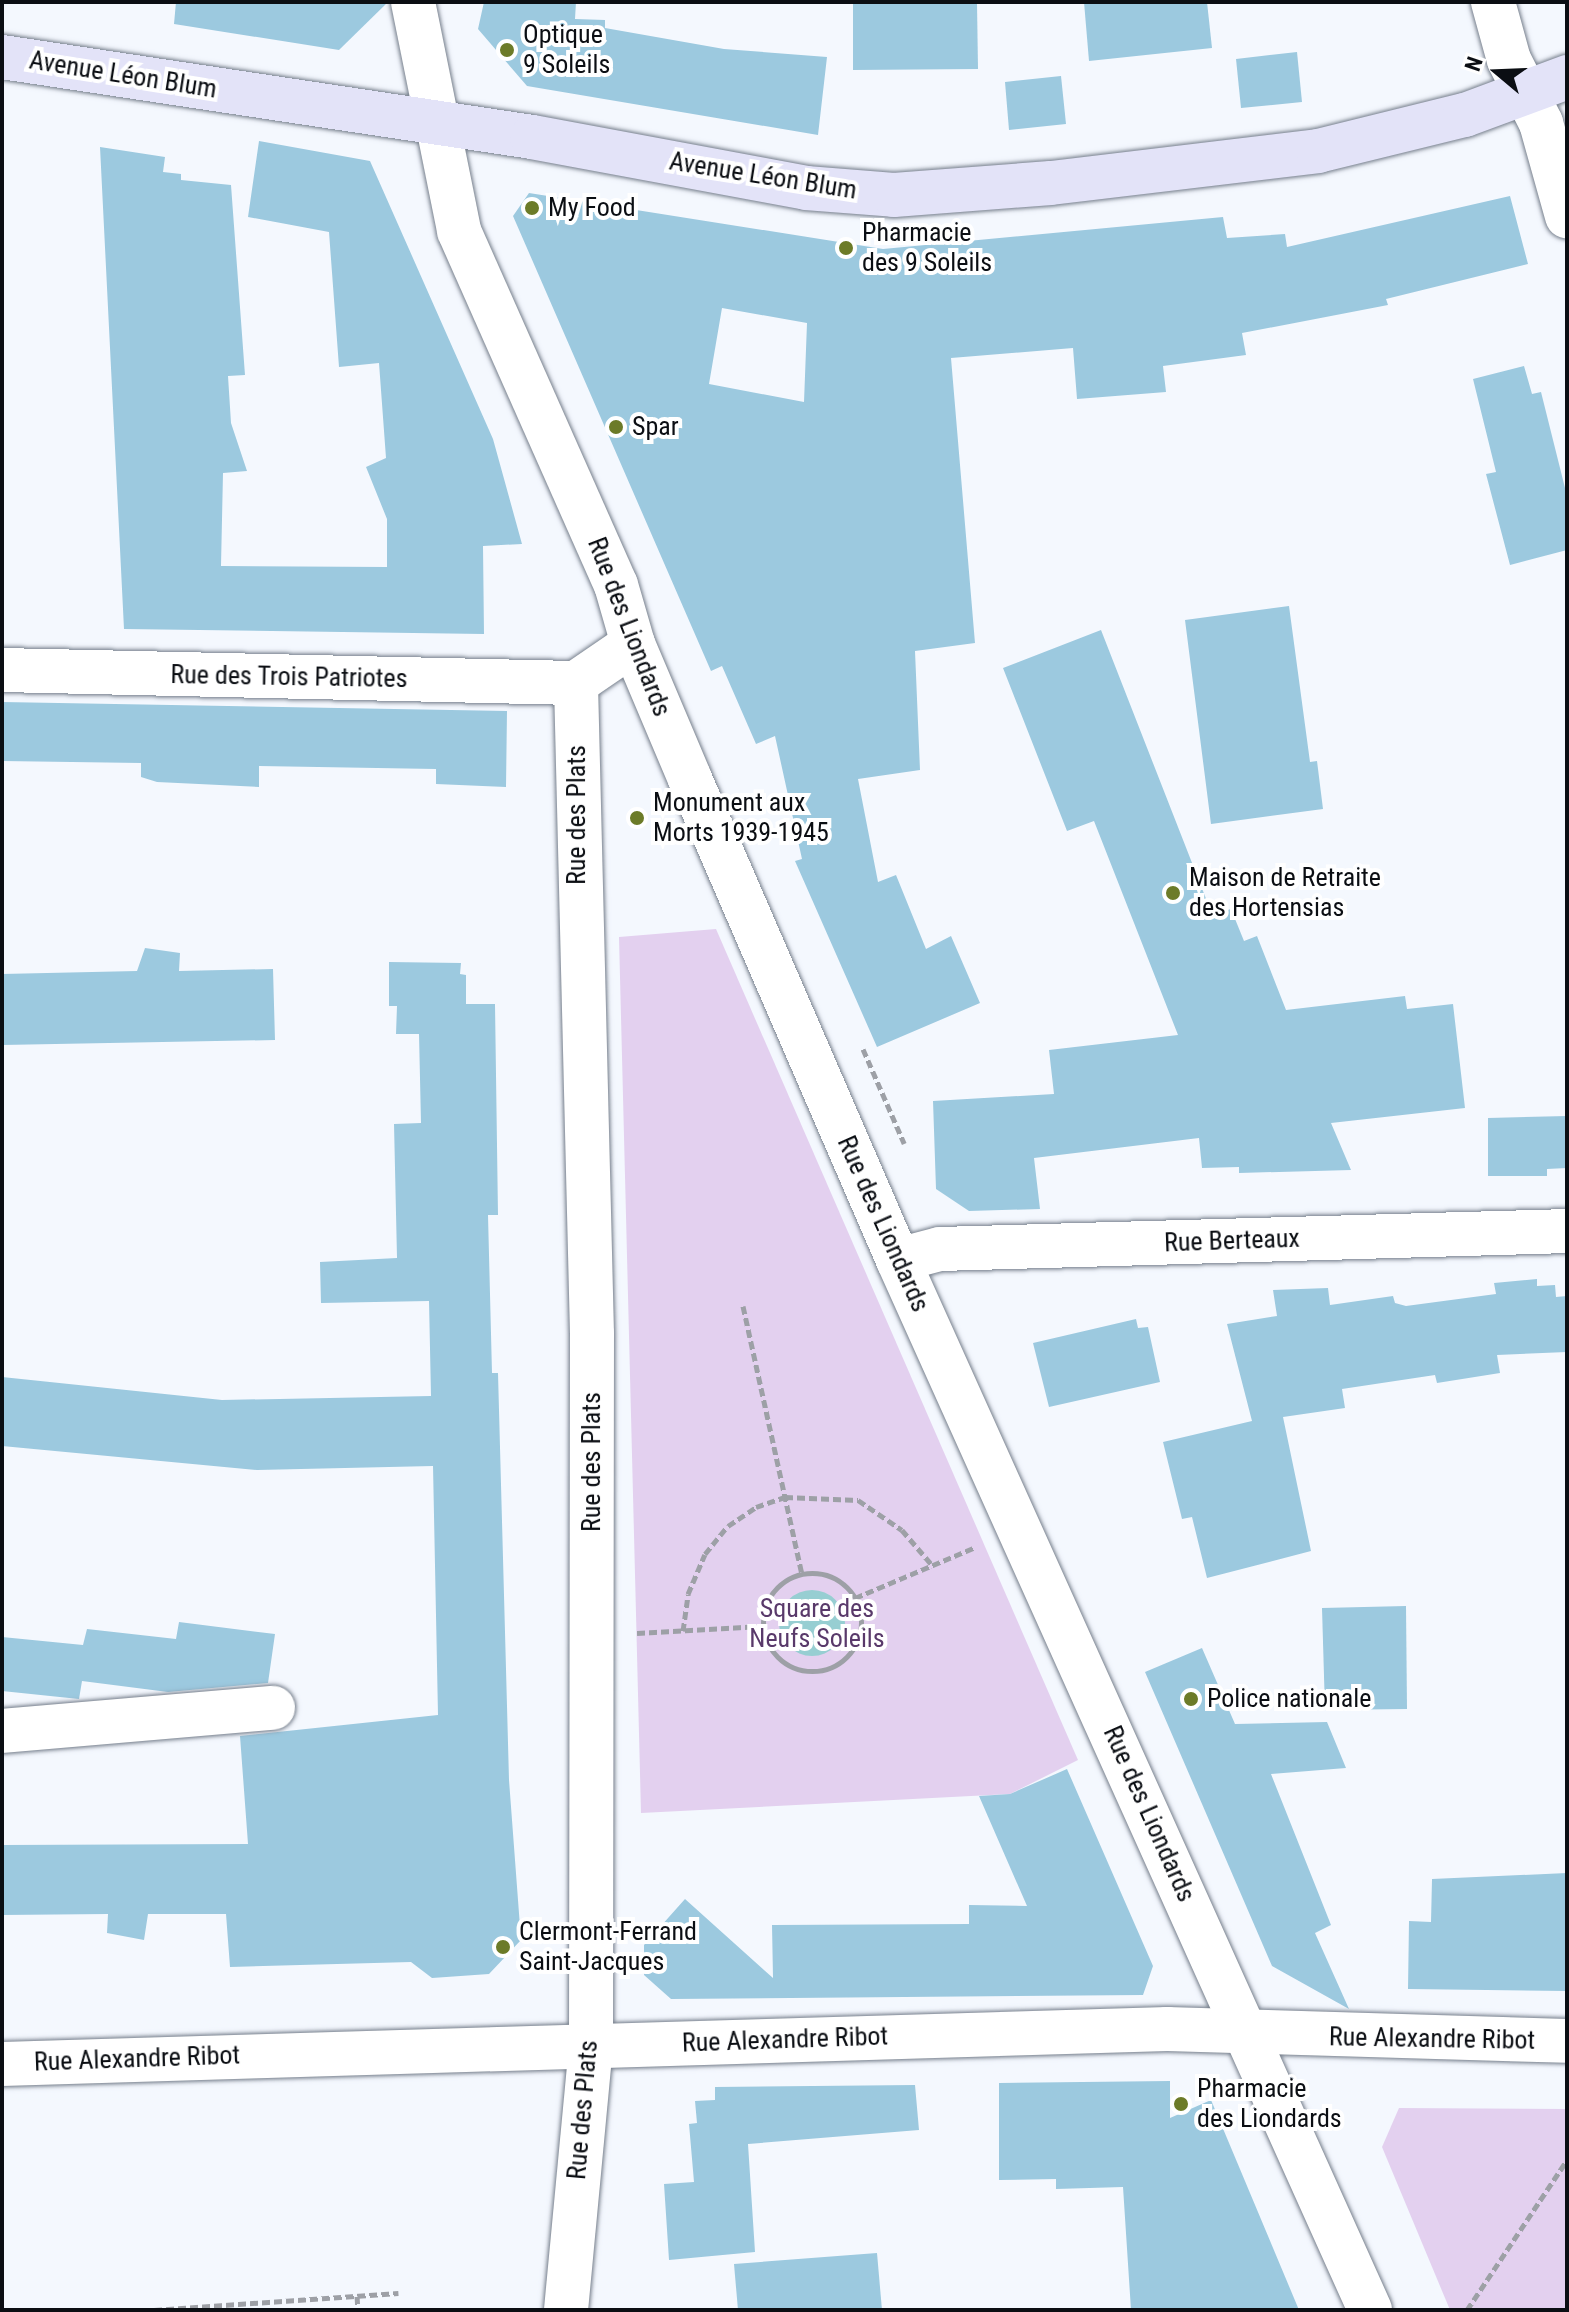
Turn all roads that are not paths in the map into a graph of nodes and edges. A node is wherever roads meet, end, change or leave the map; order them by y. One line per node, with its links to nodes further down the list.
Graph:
1 (413, 2): 6 (street, Rue des Liondards)
2 (1493, 2): 5 (street)
3 (2, 57): 6 (main road, Avenue Léon Blum)
4 (1567, 77): 5 (main road, Avenue Léon Blum)
5 (1525, 94): 6 (main road, Avenue Léon Blum); 7 (street)
6 (436, 122): 8 (street, Rue des Liondards)
7 (1567, 216)
8 (633, 644): 10 (street); 12 (street, Rue des Liondards)
9 (2, 670): 10 (street, Rue des Trois Patriotes)
10 (576, 683): 17 (street, Rue des Plats)
11 (1567, 1231): 12 (street, Rue Berteaux)
12 (898, 1260): 15 (street, Rue des Liondards)
13 (273, 1708): 14 (street)
14 (2, 1731)
15 (1248, 2034): 16 (street, Rue Alexandre Ribot); 17 (street, Rue Alexandre Ribot); 20 (street, Rue des Liondards)
16 (1567, 2041)
17 (591, 2045): 18 (street, Rue Alexandre Ribot); 19 (street, Rue des Plats)
18 (2, 2064)
19 (566, 2310)
20 (1370, 2310)

